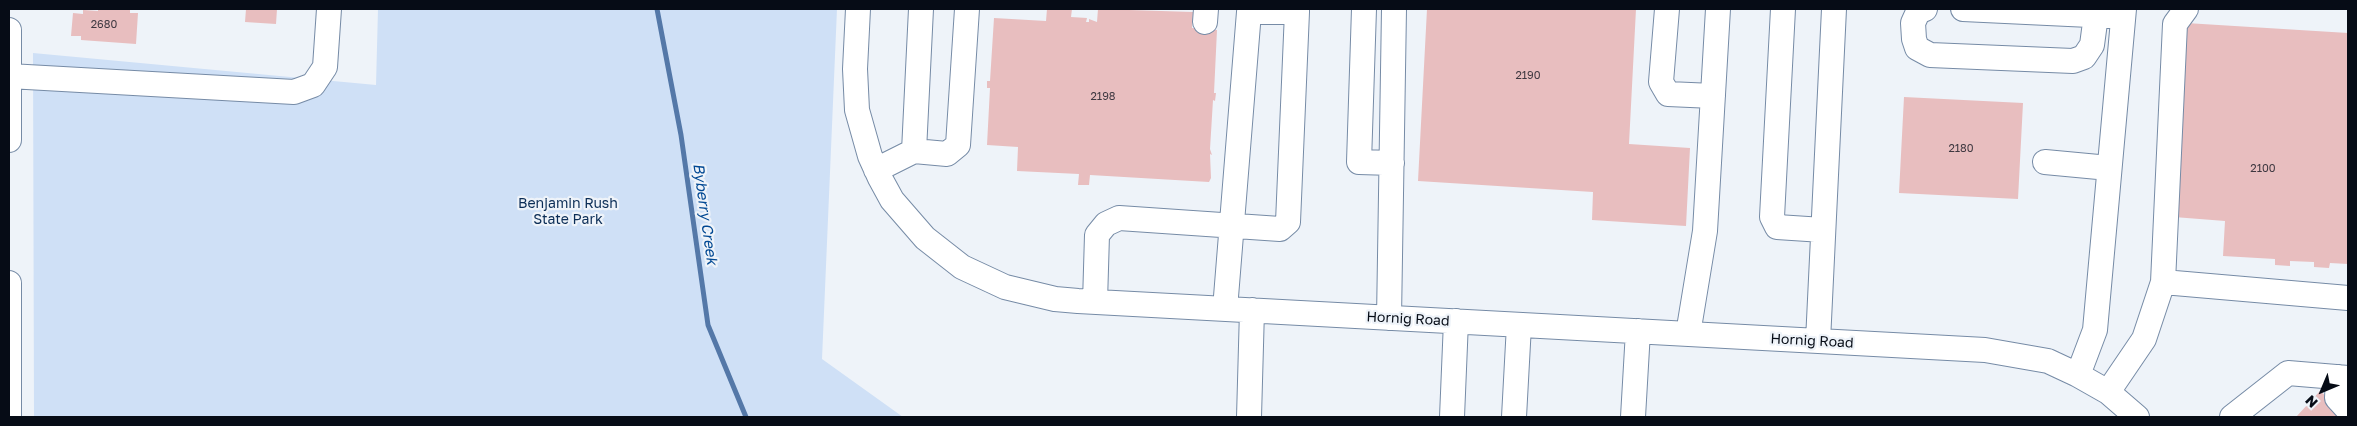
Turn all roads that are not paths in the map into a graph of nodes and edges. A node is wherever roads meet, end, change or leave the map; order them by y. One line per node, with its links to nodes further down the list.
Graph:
1 (329, 9): 18 (street)
2 (858, 9): 25 (street, Hornig Road)
3 (921, 9): 21 (street)
4 (967, 9): 21 (street)
5 (1364, 9): 23 (street)
6 (1394, 9): 23 (street)
7 (1667, 9): 19 (street)
8 (1718, 9): 19 (street)
9 (1783, 9): 27 (street)
10 (1834, 9): 27 (street)
11 (1925, 9): 16 (street)
12 (1963, 9): 16 (street)
13 (2186, 9): 28 (street)
14 (1297, 10): 26 (street); 26 (street)
15 (2123, 13): 16 (street); 24 (street)
16 (2096, 15)
17 (9, 30): 18 (street)
18 (9, 76): 20 (street)
19 (1712, 96): 38 (street)
20 (9, 140)
21 (914, 151): 25 (street)
22 (2045, 162): 24 (street)
23 (1392, 164): 34 (street)
24 (2109, 168): 40 (street)
25 (876, 170): 31 (street, Hornig Road)
26 (1232, 225): 31 (street); 32 (street)
27 (1823, 230): 39 (street)
28 (2163, 282): 30 (street); 42 (street)
29 (9, 283): 44 (street)
30 (2348, 298)
31 (1095, 302): 32 (street, Hornig Road)
32 (1225, 309): 33 (street, Hornig Road)
33 (1252, 310): 34 (street, Hornig Road); 45 (street)
34 (1389, 318): 35 (street, Hornig Road)
35 (1456, 322): 36 (street, Hornig Road); 46 (street)
36 (1519, 325): 37 (street, Hornig Road); 47 (street)
37 (1638, 331): 38 (street, Hornig Road); 48 (street)
38 (1688, 334): 39 (street, Hornig Road)
39 (1818, 341): 40 (street, Hornig Road)
40 (2078, 374): 42 (street, Hornig Road)
41 (2343, 378): 43 (street); 50 (street)
42 (2108, 392): 49 (street, Hornig Road)
43 (2348, 410)
44 (9, 417)
45 (1248, 417)
46 (1452, 417)
47 (1514, 417)
48 (1633, 417)
49 (2137, 417)
50 (2232, 417)

